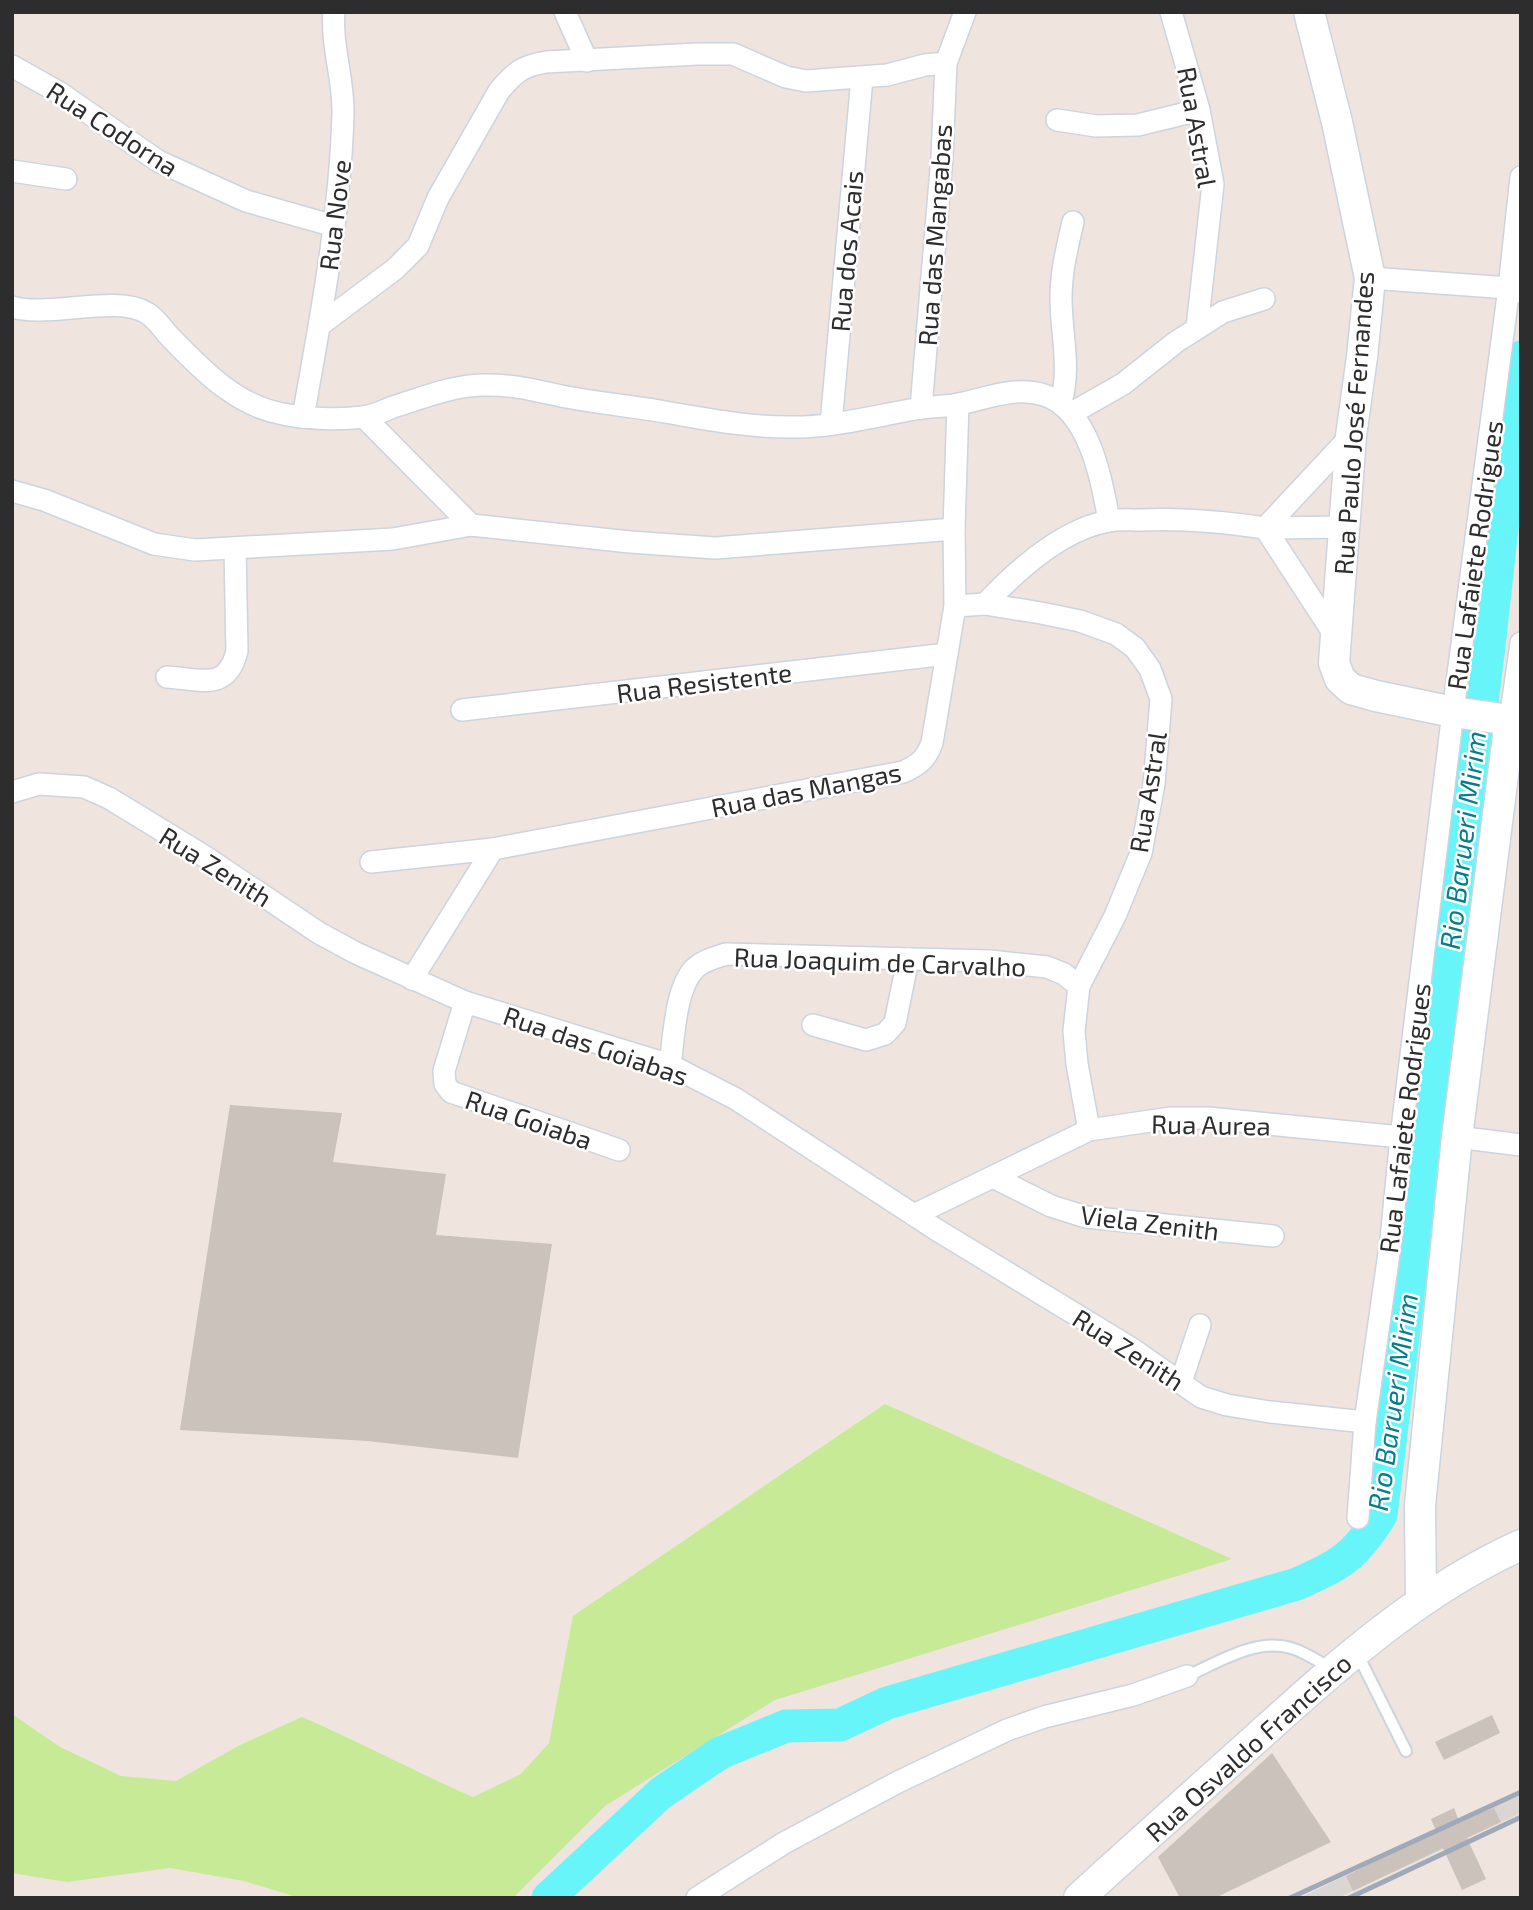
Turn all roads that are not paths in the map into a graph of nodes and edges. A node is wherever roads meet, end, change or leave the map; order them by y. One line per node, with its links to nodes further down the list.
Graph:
1 (334, 12): 16 (street, Rua Nove)
2 (565, 12): 6 (street)
3 (965, 12): 7 (street, Rua das Mangabas)
4 (1171, 12): 10 (street, Rua Astral)
5 (1309, 12): 17 (main road, Rua Paulo José Fernandes)
6 (587, 61): 9 (street); 21 (street)
7 (946, 63): 9 (street); 25 (street, Rua das Mangabas)
8 (12, 66): 16 (street, Rua Codorna)
9 (862, 78): 28 (street, Rua dos Acais)
10 (1199, 110): 11 (street); 22 (street, Rua Astral)
11 (1057, 120)
12 (12, 171): 14 (street)
13 (1521, 177): 18 (street, Rua Lafaiete Rodrigues)
14 (66, 179)
15 (1073, 222): 24 (street)
16 (334, 226): 21 (street, Rua Nove)
17 (1370, 278): 18 (street); 29 (main road, Rua Paulo José Fernandes)
18 (1515, 290): 44 (street, Rua Lafaiete Rodrigues)
19 (1264, 299): 22 (street)
20 (12, 307): 26 (street)
21 (320, 325): 26 (street, Rua Nove)
22 (1197, 328): 24 (street)
23 (958, 404): 24 (street); 25 (street); 35 (street, Rua das Mangas)
24 (1066, 407): 31 (street)
25 (921, 408): 28 (street)
26 (303, 417): 27 (street)
27 (364, 417): 28 (street); 32 (street)
28 (831, 424)
29 (1351, 436): 33 (main road, Rua Paulo José Fernandes); 34 (street)
30 (12, 491): 36 (street)
31 (1109, 521): 34 (street); 37 (street)
32 (471, 526): 35 (street); 36 (street)
33 (1344, 527): 34 (street); 39 (main road, Rua Paulo José Fernandes)
34 (1265, 528): 39 (street)
35 (954, 530): 38 (street, Rua das Mangas)
36 (235, 548): 42 (street)
37 (985, 604): 38 (street, Rua Astral); 51 (street, Rua Astral)
38 (955, 606): 41 (street, Rua das Mangas)
39 (1336, 637): 44 (main road, Rua Paulo José Fernandes)
40 (1521, 643): 45 (street)
41 (947, 653): 43 (street, Rua Resistente); 47 (street, Rua das Mangas)
42 (167, 677)
43 (461, 710)
44 (1460, 713): 45 (main road, Rua Paulo José Fernandes); 56 (street, Rua Lafaiete Rodrigues)
45 (1510, 720): 57 (main road, Rua Lafaiete Rodrigues)
46 (12, 792): 50 (street, Rua Zenith)
47 (493, 849): 48 (street, Rua das Mangas); 50 (street)
48 (371, 862)
49 (908, 959): 51 (street, Rua Joaquim de Carvalho); 53 (street); 54 (street, Rua Joaquim de Carvalho)
50 (412, 979): 52 (street, Rua das Goiabas)
51 (1079, 986): 55 (street, Rua Astral)
52 (465, 1002): 54 (street, Rua das Goiabas); 59 (street, Rua Goiaba)
53 (813, 1025)
54 (670, 1065): 61 (street, Rua das Goiabas)
55 (1088, 1130): 56 (street, Rua Aurea); 60 (street, Rua Aurea)
56 (1401, 1137): 65 (street, Rua Lafaiete Rodrigues)
57 (1457, 1137): 58 (street); 68 (main road, Rua Lafaiete Rodrigues)
58 (1521, 1144)
59 (619, 1150)
60 (993, 1177): 61 (street, Rua Aurea); 62 (street, Viela Zenith)
61 (914, 1215): 64 (street, Rua Zenith)
62 (1273, 1236)
63 (1200, 1325): 64 (street)
64 (1181, 1382): 65 (street, Rua Zenith)
65 (1365, 1422): 66 (street, Rua Lafaiete Rodrigues)
66 (1358, 1518)
67 (1521, 1545): 68 (main road, Rua Osvaldo Francisco)
68 (1421, 1601): 69 (main road, Rua Osvaldo Francisco)
69 (1356, 1650): 70 (main road, Rua Osvaldo Francisco); 72 (lane)
70 (1333, 1670): 71 (lane); 74 (main road, Rua Osvaldo Francisco)
71 (1187, 1676): 73 (street)
72 (1406, 1751)
73 (697, 1898)
74 (1079, 1898)

